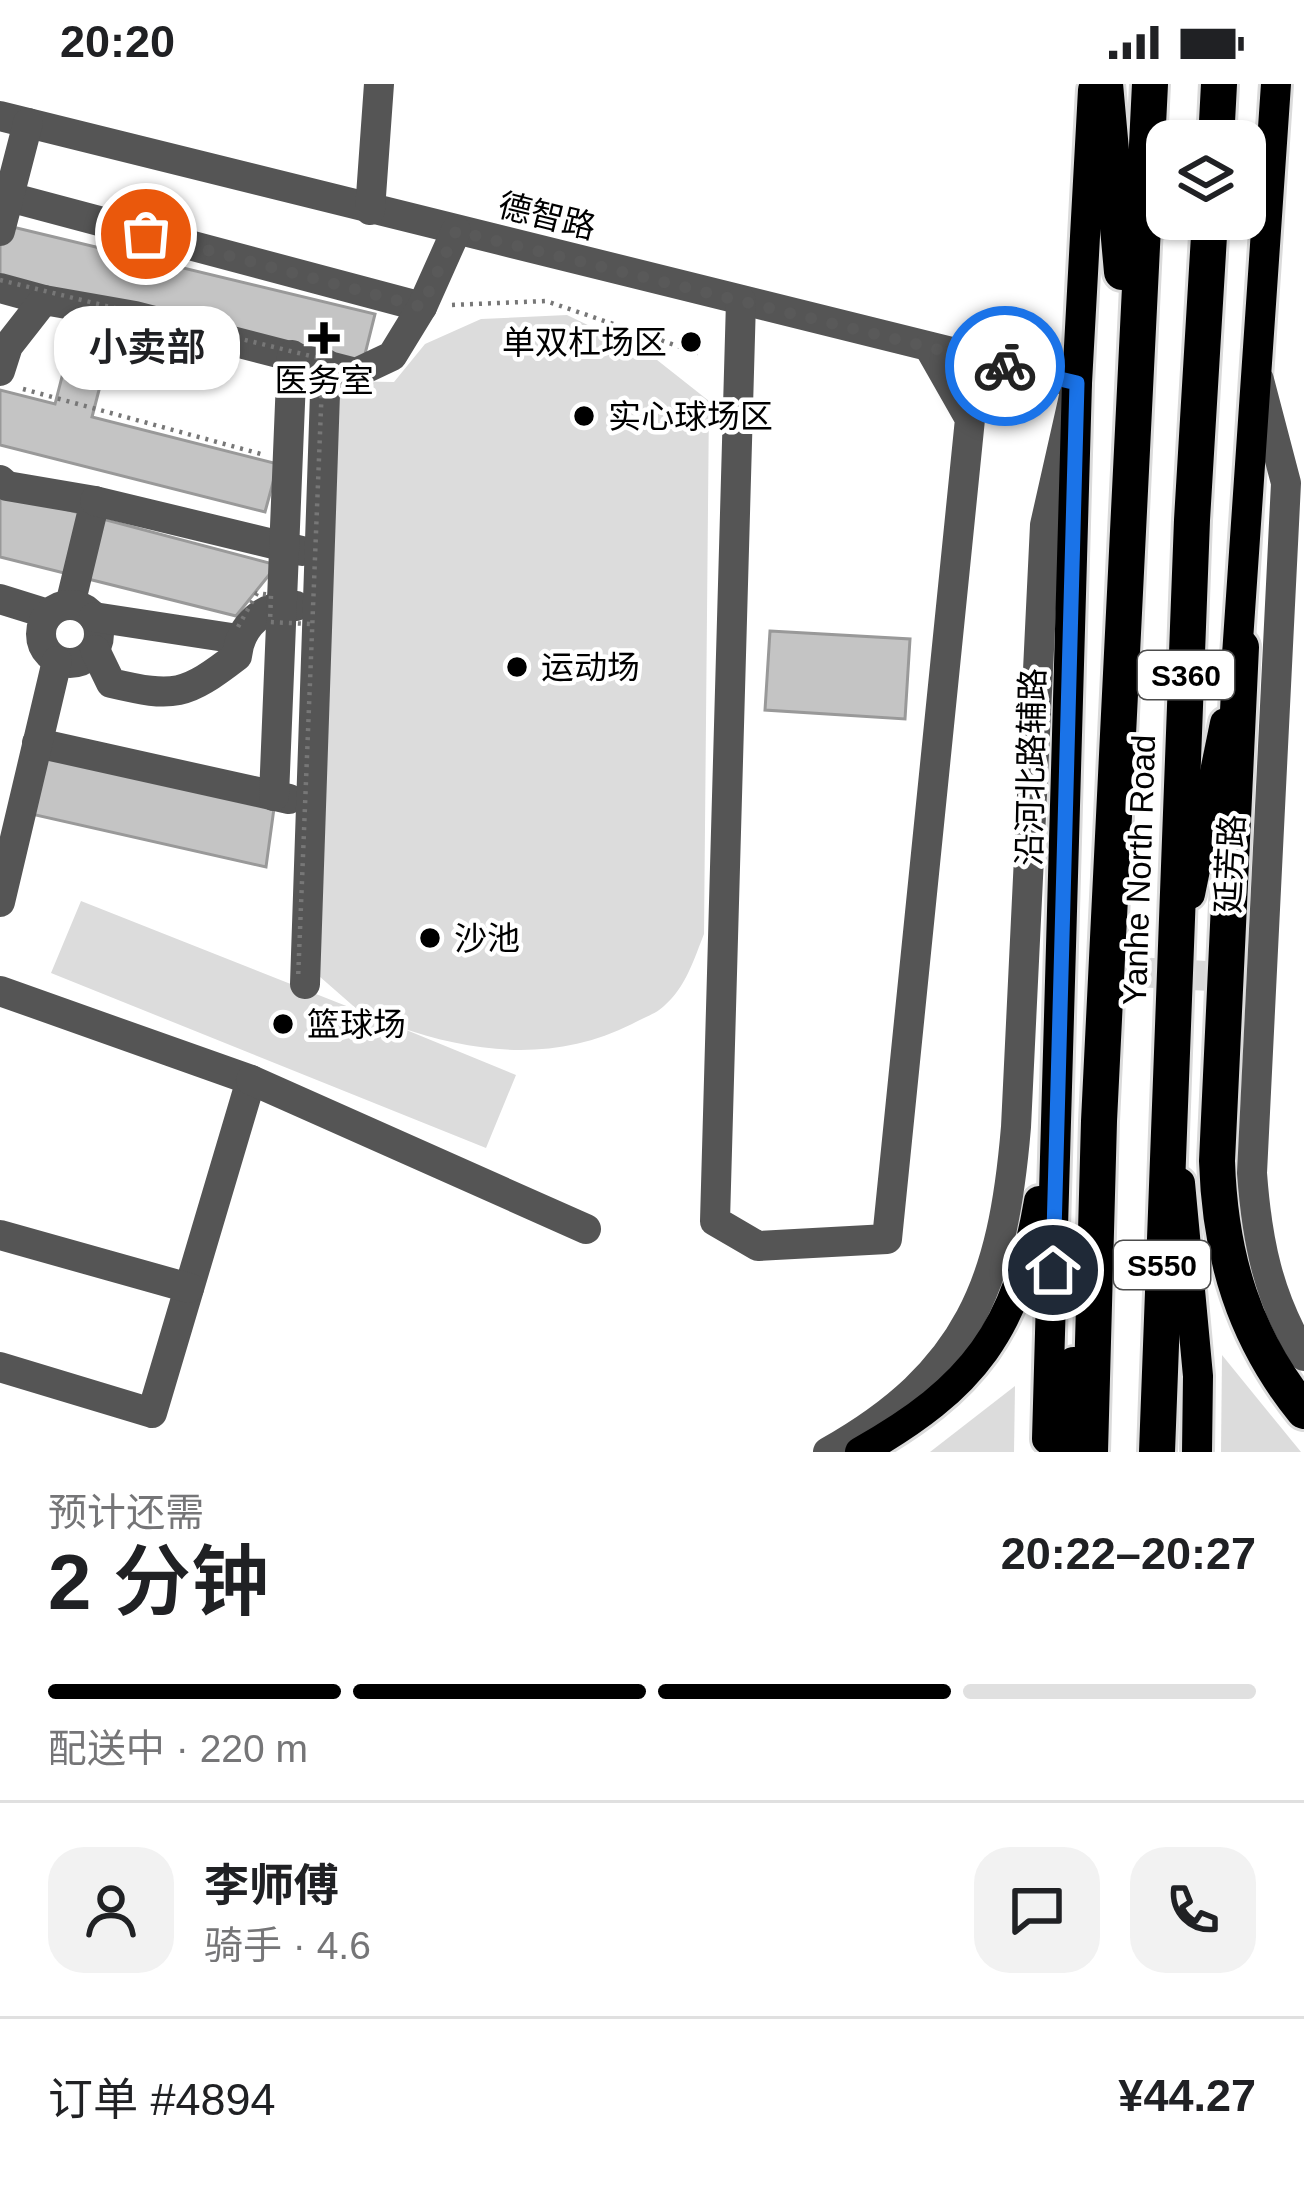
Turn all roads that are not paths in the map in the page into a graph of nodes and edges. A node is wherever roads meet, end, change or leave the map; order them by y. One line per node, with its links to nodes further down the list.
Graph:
1 (379, 84): 10 (street)
2 (1094, 84): 23 (main road, 沿河北路辅路)
3 (1105, 84): 24 (highway)
4 (1150, 84): 24 (highway, Yanhe North Road / S550)
5 (1219, 84): 8 (highway)
6 (1276, 84): 21 (main road, S360)
7 (14, 119): 9 (street); 10 (street, 德智路)
8 (1217, 120)
9 (9, 197): 11 (street); 17 (street)
10 (370, 210): 12 (street, 德智路)
11 (0, 231)
12 (456, 231): 16 (street, 德智路); 17 (street)
13 (1209, 240): 41 (highway, Yanhe North Road / S360)
14 (0, 284): 15 (street)
15 (44, 301): 19 (street); 22 (street)
16 (741, 301): 18 (street, 德智路); 18 (street)
17 (422, 307): 20 (street)
18 (929, 347): 23 (street, 德智路)
19 (292, 356): 20 (street); 27 (street)
20 (326, 364): 28 (street)
21 (1256, 369): 34 (main road, S360); 51 (street, 延芳路)
22 (10, 380)
23 (1077, 383): 46 (main road, 沿河北路辅路); 54 (street)
24 (1133, 398): 49 (highway, Yanhe North Road / S550)
25 (0, 480): 26 (street)
26 (95, 502): 27 (street); 31 (street)
27 (284, 551): 28 (street); 30 (street)
28 (320, 552): 32 (street)
29 (0, 598): 31 (street)
30 (282, 604): 32 (street); 33 (street); 38 (street)
31 (71, 612): 33 (street); 35 (street); 36 (street)
32 (315, 616): 39 (street)
33 (238, 633): 35 (street)
34 (1241, 647): 41 (main road, S360); 53 (highway, S360)
35 (95, 650): 36 (street)
36 (57, 661): 37 (street)
37 (38, 743): 38 (street); 40 (street)
38 (274, 796): 39 (street)
39 (311, 804): 42 (street)
40 (0, 902)
41 (1175, 967): 44 (highway, Yanhe North Road / S360)
42 (301, 982)
43 (0, 991): 45 (street)
44 (1170, 1078): 59 (highway, Yanhe North Road / S550); 60 (main road)
45 (251, 1080): 47 (street); 50 (street)
46 (1058, 1089): 55 (main road); 56 (main road, 沿河北路辅路)
47 (586, 1229)
48 (0, 1235): 50 (street)
49 (1095, 1255): 57 (highway); 58 (highway, Yanhe North Road / S550)
50 (189, 1288): 52 (street)
51 (1304, 1356)
52 (0, 1367)
53 (1304, 1412)
54 (828, 1452)
55 (860, 1452)
56 (1047, 1452)
57 (1058, 1452)
58 (1090, 1452)
59 (1156, 1452)
60 (1196, 1452)

